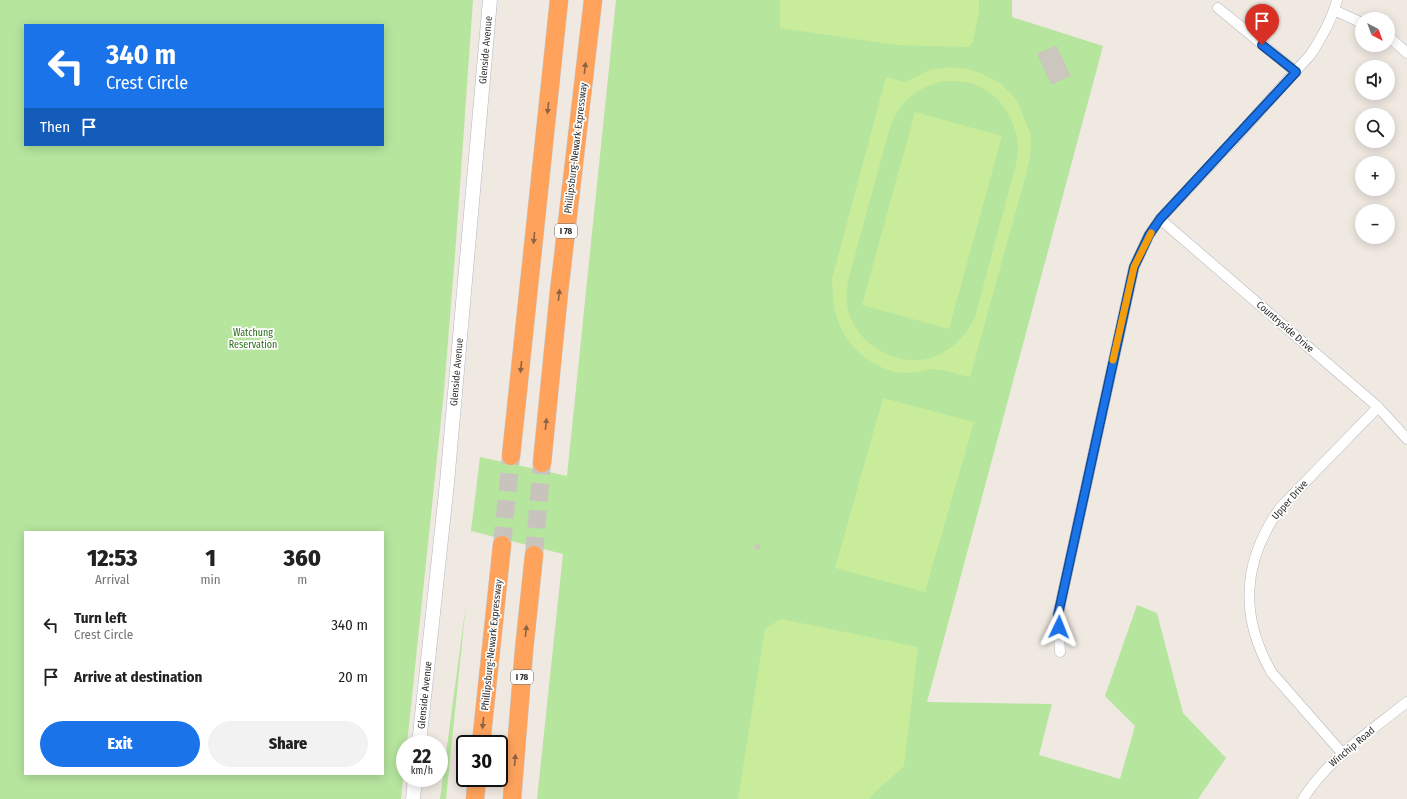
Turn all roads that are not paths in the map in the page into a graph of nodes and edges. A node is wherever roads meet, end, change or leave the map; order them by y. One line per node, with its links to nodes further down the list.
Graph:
1 (490, 0): 19 (main road, Glenside Avenue)
2 (559, 0): 13 (highway, one-way to 13)
3 (593, 0): 14 (highway, Phillipsburg-Newark Expressway / I 78, one-way to 3)
4 (1336, 5): 6 (street); 9 (street)
5 (1218, 8): 9 (street)
6 (1355, 18)
7 (1395, 42): 8 (street)
8 (1407, 53)
9 (1296, 72): 10 (street)
10 (1160, 219): 11 (street, Countryside Drive); 17 (street)
11 (1378, 407): 12 (street, Countryside Drive); 21 (street, Upper Drive)
12 (1407, 439)
13 (512, 456)
14 (542, 463)
15 (502, 545): 20 (highway, Phillipsburg-Newark Expressway, one-way to 20)
16 (534, 555): 26 (highway, I 78, one-way to 16)
17 (1060, 652)
18 (1407, 702): 21 (street, Winchip Road)
19 (420, 735)
20 (482, 735)
21 (1343, 754): 27 (street, Winchip Road)
22 (414, 787): 24 (main road)
23 (476, 787): 25 (highway)
24 (413, 799)
25 (475, 799)
26 (512, 799)
27 (1303, 799)

